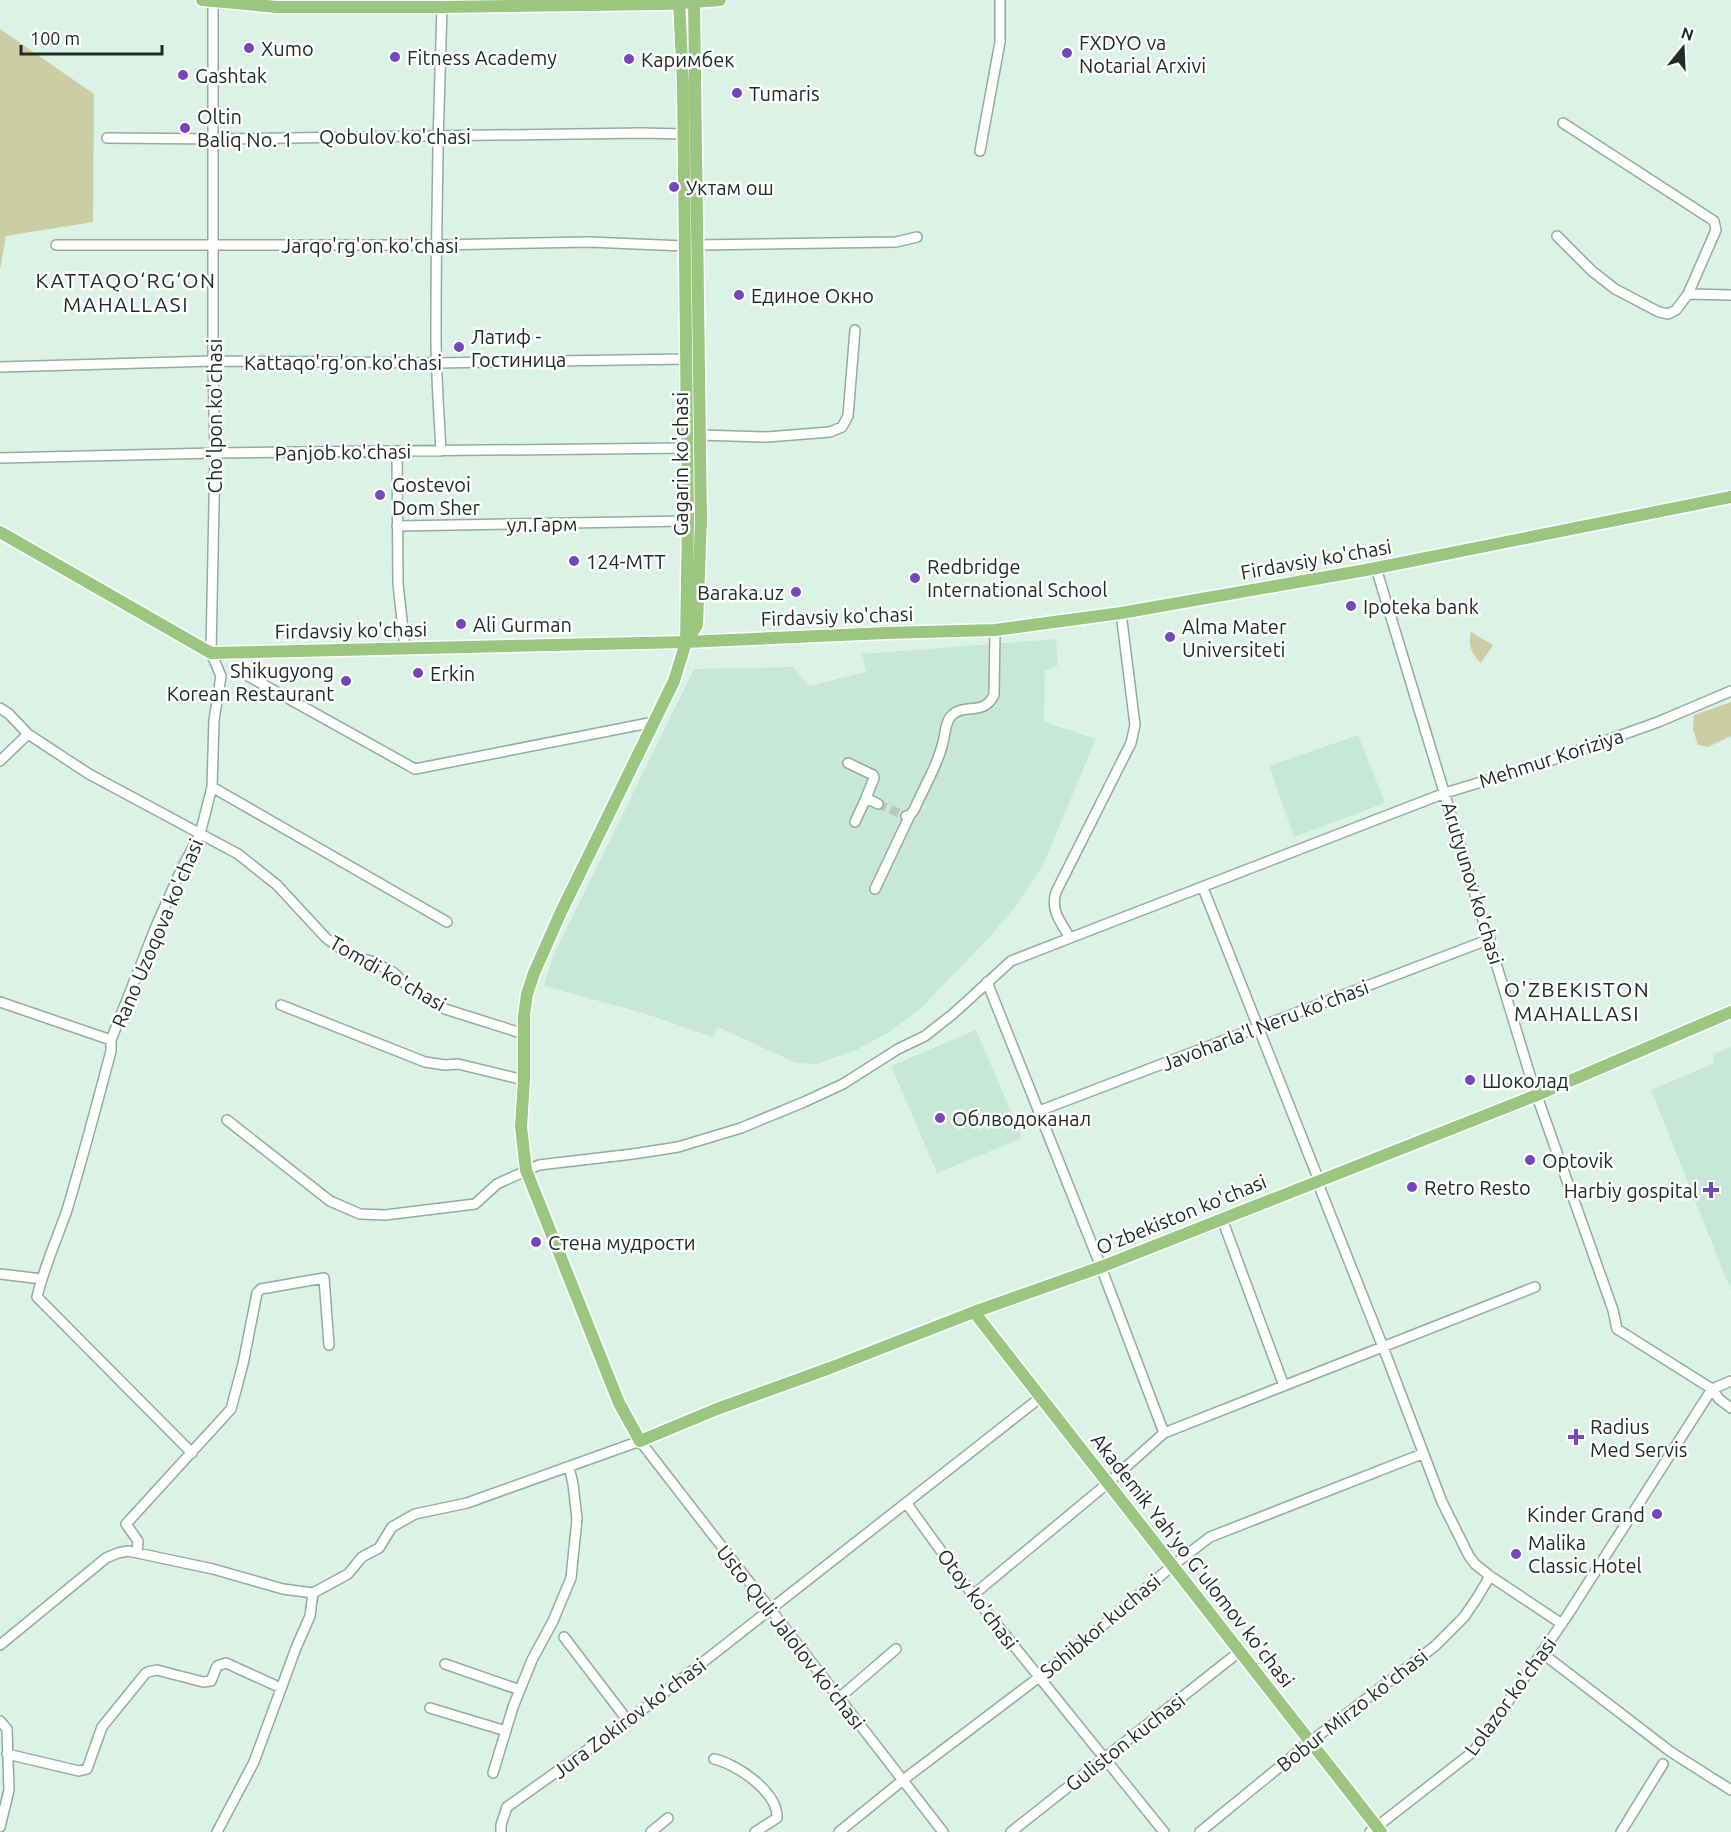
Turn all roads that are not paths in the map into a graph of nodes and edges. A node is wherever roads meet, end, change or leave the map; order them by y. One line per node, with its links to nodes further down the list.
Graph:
1 (720, 0): 4 (main road)
2 (1000, 0): 12 (street)
3 (210, 1): 6 (main road); 11 (street, Cho'lpon ko'chasi)
4 (694, 1): 5 (main road); 17 (main road, Gagarin ko'chasi)
5 (679, 2): 6 (main road); 8 (main road, Gagarin ko'chasi)
6 (442, 7): 9 (street)
7 (1563, 123): 20 (street)
8 (683, 134): 9 (street, Qobulov ko'chasi); 19 (main road, Gagarin ko'chasi)
9 (437, 136): 11 (street, Qobulov ko'chasi); 16 (street)
10 (107, 138): 11 (street, Qobulov ko'chasi)
11 (214, 139): 18 (street, Cho'lpon ko'chasi)
12 (980, 151)
13 (1557, 236): 20 (street)
14 (917, 237): 17 (street)
15 (56, 245): 18 (street, Jarqo'rg'on ko'chasi)
16 (436, 245): 18 (street, Jarqo'rg'on ko'chasi); 19 (street, Jarqo'rg'on ko'chasi); 25 (street)
17 (698, 245): 27 (main road, Gagarin ko'chasi)
18 (214, 246): 24 (street, Cho'lpon ko'chasi)
19 (684, 246): 23 (main road, Gagarin ko'chasi)
20 (1688, 294): 21 (street)
21 (1731, 295)
22 (855, 330): 27 (street)
23 (685, 359): 25 (street, Kattaqo'rg'on ko'chasi); 28 (main road, Gagarin ko'chasi)
24 (213, 361): 25 (street, Kattaqo'rg'on ko'chasi); 26 (street, Kattaqo'rg'on ko'chasi); 31 (street, Cho'lpon ko'chasi)
25 (438, 363): 30 (street)
26 (0, 367)
27 (700, 435): 40 (main road, Gagarin ko'chasi)
28 (686, 448): 30 (street, Panjob ko'chasi); 34 (main road, Gagarin ko'chasi)
29 (397, 451): 30 (street, Panjob ko'chasi); 31 (street, Panjob ko'chasi); 35 (street)
30 (441, 451)
31 (215, 453): 32 (street, Panjob ko'chasi); 43 (street, Cho'lpon ko'chasi)
32 (0, 458)
33 (1731, 497): 37 (main road, Firdavsiy ko'chasi)
34 (688, 521): 35 (street, ул.Гарм); 40 (main road, Gagarin ko'chasi)
35 (397, 526): 41 (street)
36 (0, 532): 43 (main road)
37 (1376, 568): 38 (main road, Firdavsiy ko'chasi); 51 (street, Arutyunov ko'chasi)
38 (1121, 613): 39 (main road, Firdavsiy ko'chasi); 59 (street)
39 (995, 630): 40 (main road, Firdavsiy ko'chasi); 57 (street)
40 (686, 642): 41 (main road, Firdavsiy ko'chasi); 46 (main road)
41 (405, 648): 42 (main road, Firdavsiy ko'chasi)
42 (246, 651): 43 (main road, Firdavsiy ko'chasi); 46 (street)
43 (211, 652): 50 (street, Rano Uzoqova ko'chasi)
44 (1731, 691): 51 (street, Mehmur Koriziya)
45 (0, 708): 47 (street, Tomdi ko'chasi)
46 (654, 722): 66 (main road)
47 (28, 734): 48 (street); 55 (street, Tomdi ko'chasi)
48 (0, 761)
49 (848, 763): 52 (street)
50 (212, 787): 55 (street, Rano Uzoqova ko'chasi); 58 (street)
51 (1445, 793): 56 (street, Mehmur Koriziya); 60 (street, Arutyunov ko'chasi)
52 (866, 798): 53 (street); 54 (street)
53 (878, 804)
54 (855, 822)
55 (200, 834): 66 (street, Tomdi ko'chasi); 67 (street, Rano Uzoqova ko'chasi)
56 (1203, 888): 59 (street, Mehmur Koriziya); 65 (street)
57 (875, 889)
58 (447, 922)
59 (1070, 938): 61 (street, Mehmur Koriziya)
60 (1490, 939): 65 (street, Javoharla'l Neru ko'chasi); 69 (street, Arutyunov ko'chasi)
61 (987, 982): 70 (street); 72 (street, Mehmur Koriziya)
62 (0, 1002): 67 (street)
63 (281, 1005): 68 (street)
64 (1731, 1012): 69 (main road, O'zbekiston ko'chasi)
65 (1259, 1027): 70 (street, Javoharla'l Neru ko'chasi); 73 (street)
66 (524, 1034): 68 (main road)
67 (111, 1040): 77 (street, Rano Uzoqova ko'chasi)
68 (524, 1080): 72 (main road)
69 (1537, 1095): 73 (main road, O'zbekiston ko'chasi); 84 (street, Arutyunov ko'chasi)
70 (1039, 1111): 75 (street)
71 (227, 1120): 72 (street, Mehmur Koriziya)
72 (526, 1170): 88 (main road)
73 (1318, 1180): 74 (main road, O'zbekiston ko'chasi); 81 (street)
74 (1222, 1219): 75 (main road, O'zbekiston ko'chasi); 83 (street)
75 (1101, 1267): 79 (main road, O'zbekiston ko'chasi); 87 (street)
76 (0, 1274): 77 (street)
77 (42, 1279): 89 (street)
78 (1535, 1287): 81 (street)
79 (974, 1312): 85 (main road, Akademik Yah'yo G'ulomov ko'chasi); 88 (main road, O'zbekiston ko'chasi)
80 (329, 1345): 89 (street)
81 (1383, 1347): 83 (street); 90 (street)
82 (1731, 1381): 84 (street)
83 (1284, 1386): 87 (street)
84 (1712, 1389): 86 (street, Arutyunov ko'chasi); 100 (street)
85 (1041, 1397): 92 (main road, Akademik Yah'yo G'ulomov ko'chasi); 93 (street, Jura Zokirov ko'chasi)
86 (1731, 1408)
87 (1164, 1433): 92 (street)
88 (640, 1441): 91 (street); 99 (street, Usto Quli Jalolov ko'chasi)
89 (192, 1453): 94 (street)
90 (1422, 1455): 95 (street, Sohibkor kuchasi); 96 (street)
91 (569, 1467): 97 (street); 109 (street)
92 (1108, 1483): 95 (main road, Akademik Yah'yo G'ulomov ko'chasi); 98 (street)
93 (907, 1504): 98 (street, Otoy ko'chasi); 99 (street, Jura Zokirov ko'chasi)
94 (137, 1553): 97 (street); 102 (street)
95 (1172, 1566): 104 (main road, Akademik Yah'yo G'ulomov ko'chasi); 107 (street, Sohibkor kuchasi)
96 (1490, 1576): 100 (street); 115 (street, Bobur Mirzo ko'chasi)
97 (313, 1593): 108 (street)
98 (973, 1595): 107 (street, Otoy ko'chasi)
99 (770, 1610): 110 (street, Usto Quli Jalolov ko'chasi); 113 (street, Jura Zokirov ko'chasi)
100 (1562, 1624): 105 (street, Lolazor ko'chasi)
101 (564, 1637): 113 (street)
102 (0, 1645)
103 (896, 1649): 110 (street)
104 (1239, 1652): 115 (main road, Akademik Yah'yo G'ulomov ko'chasi); 117 (street, Guliston kuchasi)
105 (1542, 1653): 122 (street); 125 (street, Lolazor ko'chasi)
106 (445, 1665): 109 (street)
107 (1038, 1678): 117 (street, Otoy ko'chasi); 121 (street, Sohibkor kuchasi)
108 (281, 1688): 116 (street); 126 (street)
109 (520, 1690): 114 (street)
110 (839, 1698): 121 (street, Usto Quli Jalolov ko'chasi)
111 (430, 1708): 114 (street)
112 (0, 1721): 116 (street)
113 (628, 1721): 127 (street, Jura Zokirov ko'chasi)
114 (506, 1731): 120 (street)
115 (1310, 1742): 125 (main road, Akademik Yah'yo G'ulomov ko'chasi); 134 (street, Bobur Mirzo ko'chasi)
116 (7, 1754): 124 (street)
117 (1104, 1758): 132 (street, Guliston kuchasi); 133 (street, Otoy ko'chasi)
118 (714, 1759): 129 (street)
119 (1663, 1764): 135 (street)
120 (493, 1773)
121 (903, 1780): 130 (street, Sohibkor kuchasi); 131 (street, Usto Quli Jalolov ko'chasi)
122 (1731, 1790)
123 (668, 1818): 128 (street)
124 (0, 1827)
125 (1376, 1830)
126 (217, 1832)
127 (501, 1832)
128 (651, 1832)
129 (755, 1832)
130 (839, 1832)
131 (943, 1832)
132 (1011, 1832)
133 (1164, 1832)
134 (1200, 1832)
135 (1621, 1832)

